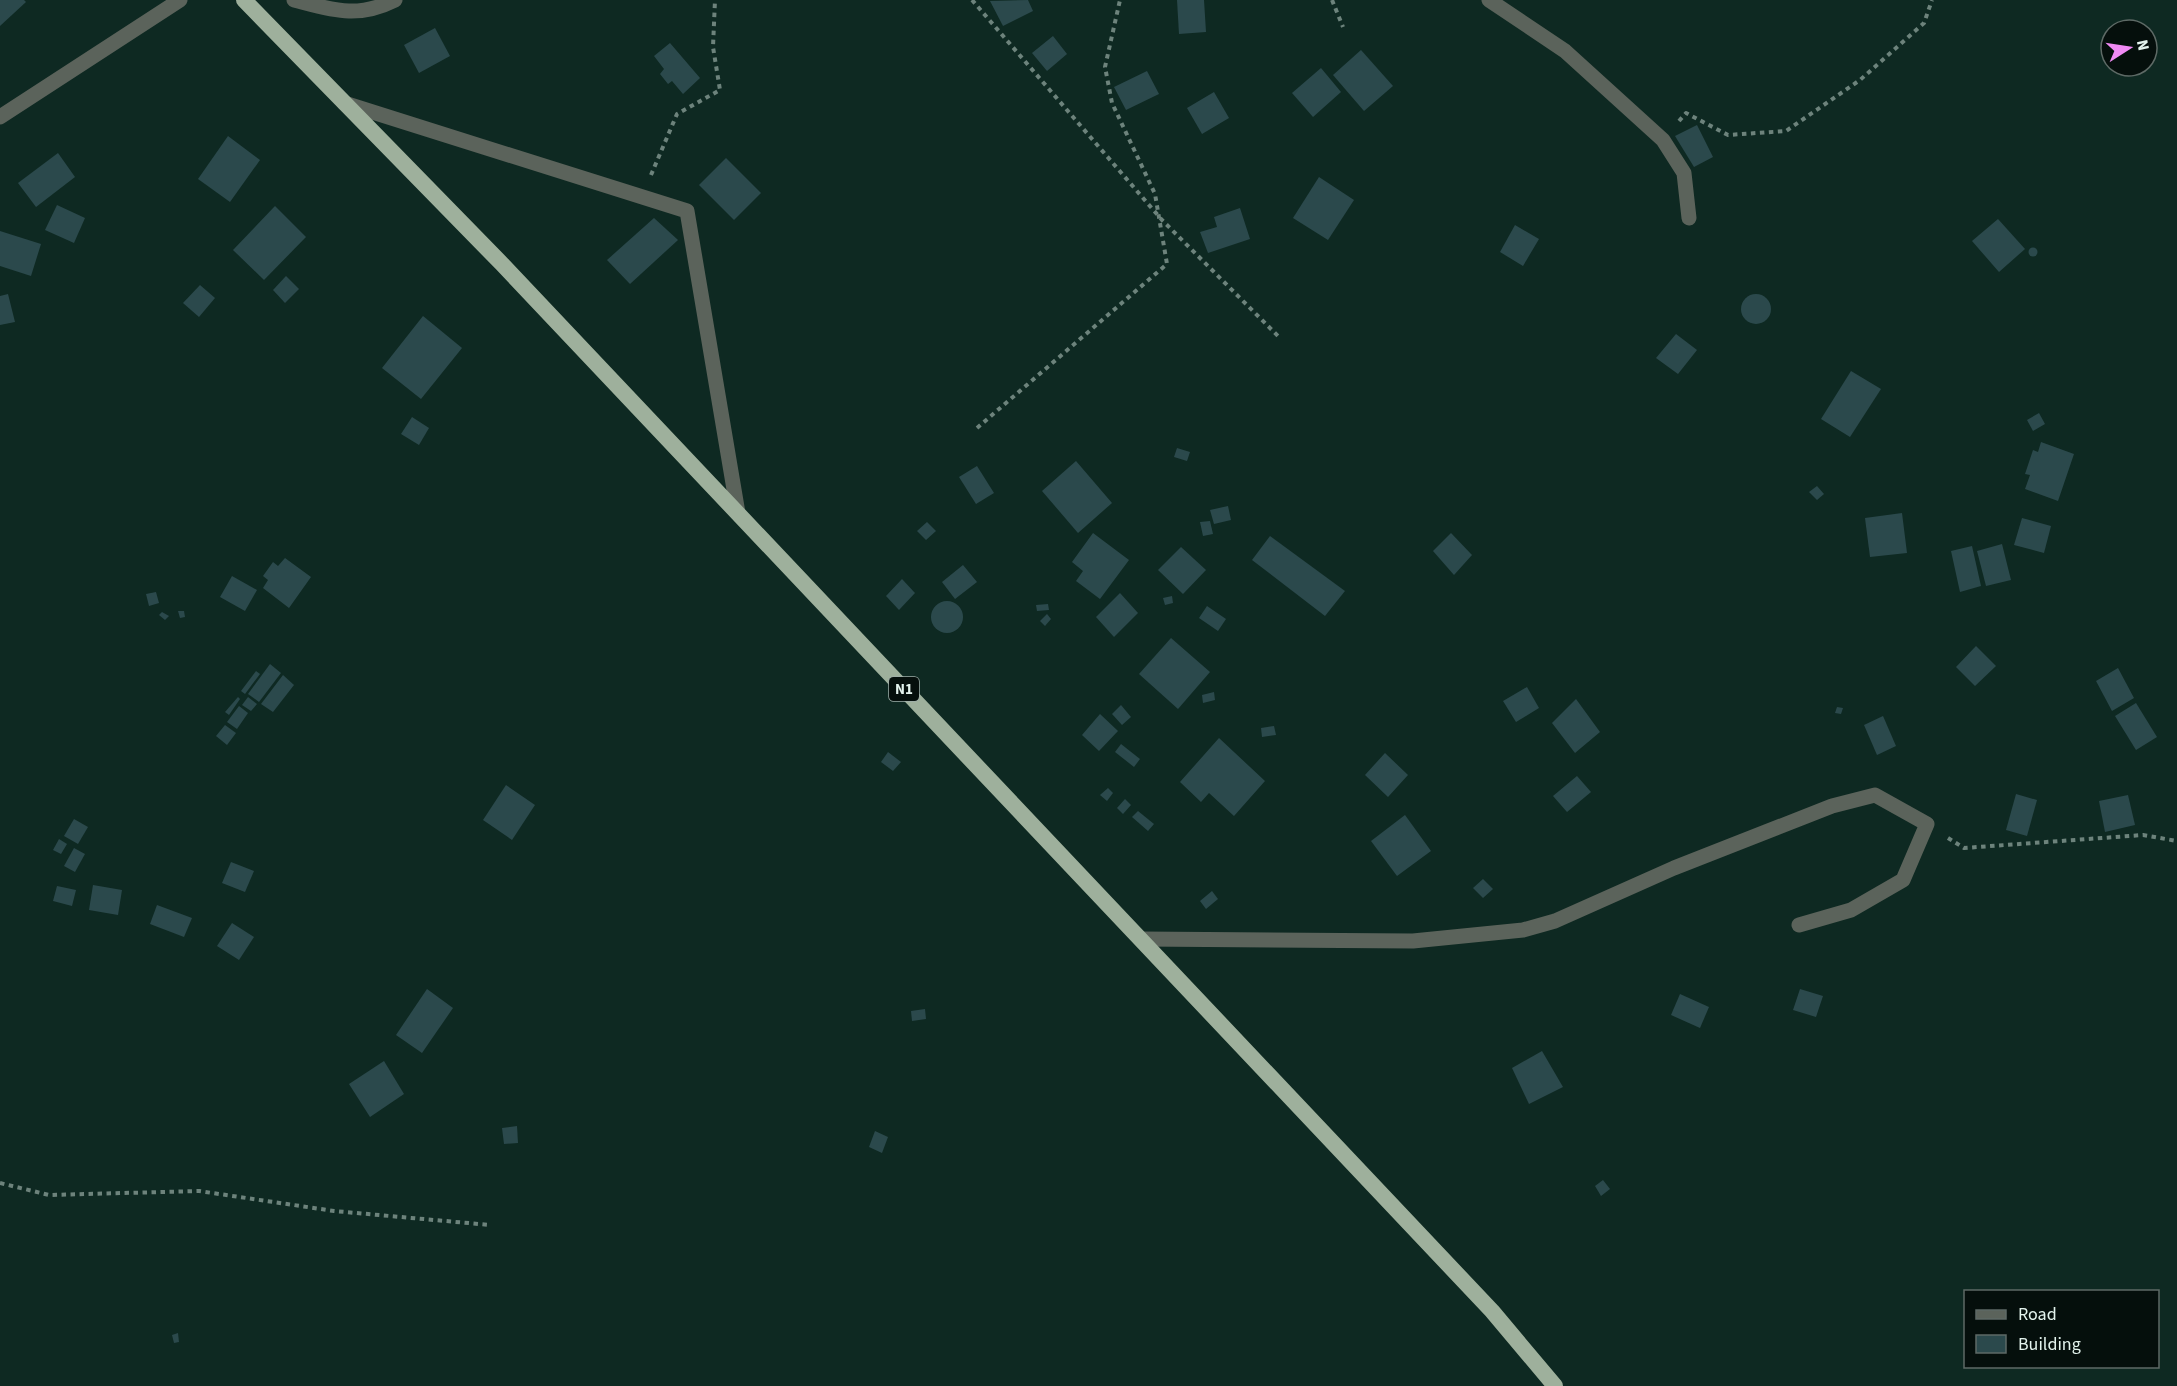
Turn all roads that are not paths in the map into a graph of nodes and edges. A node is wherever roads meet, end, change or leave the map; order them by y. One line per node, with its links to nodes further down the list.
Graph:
1 (180, 0): 7 (street)
2 (244, 0): 6 (highway, N1)
3 (294, 0): 4 (street)
4 (395, 0)
5 (1489, 0): 8 (street)
6 (344, 103): 9 (highway, N1); 9 (street)
7 (0, 117)
8 (1689, 218)
9 (738, 513): 11 (highway, N1)
10 (1799, 926): 11 (street)
11 (1141, 939): 12 (highway, N1)
12 (1555, 1386)

